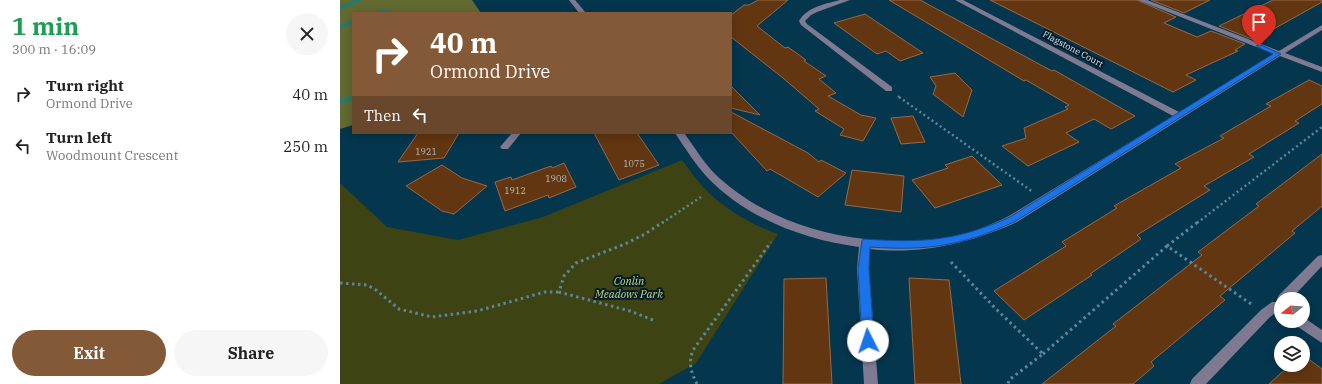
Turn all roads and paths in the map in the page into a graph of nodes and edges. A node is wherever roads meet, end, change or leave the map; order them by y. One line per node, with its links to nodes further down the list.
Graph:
1 (572, 0): 5 (street)
2 (847, 0): 9 (street)
3 (958, 0): 10 (street, Flagstone Court)
4 (1141, 0): 7 (street)
5 (582, 12)
6 (1322, 27): 7 (street)
7 (1278, 54): 8 (street); 10 (street)
8 (1322, 70)
9 (889, 89): 16 (path)
10 (1178, 115): 16 (street)
11 (1322, 127): 19 (path)
12 (515, 134): 14 (street)
13 (680, 134): 18 (street)
14 (505, 147)
15 (701, 197): 23 (path)
16 (1043, 199): 18 (street)
17 (771, 242): 31 (path)
18 (865, 243): 32 (street)
19 (1167, 246): 26 (path); 30 (path)
20 (1322, 259): 24 (street)
21 (951, 262): 30 (path)
22 (340, 283): 23 (path)
23 (559, 292): 27 (path)
24 (1291, 292)
25 (1274, 308): 26 (street)
26 (1265, 314): 34 (street)
27 (653, 320)
28 (1309, 328): 29 (street)
29 (1322, 337)
30 (1043, 354): 33 (path)
31 (697, 384)
32 (871, 384)
33 (1008, 384)
34 (1197, 384)

